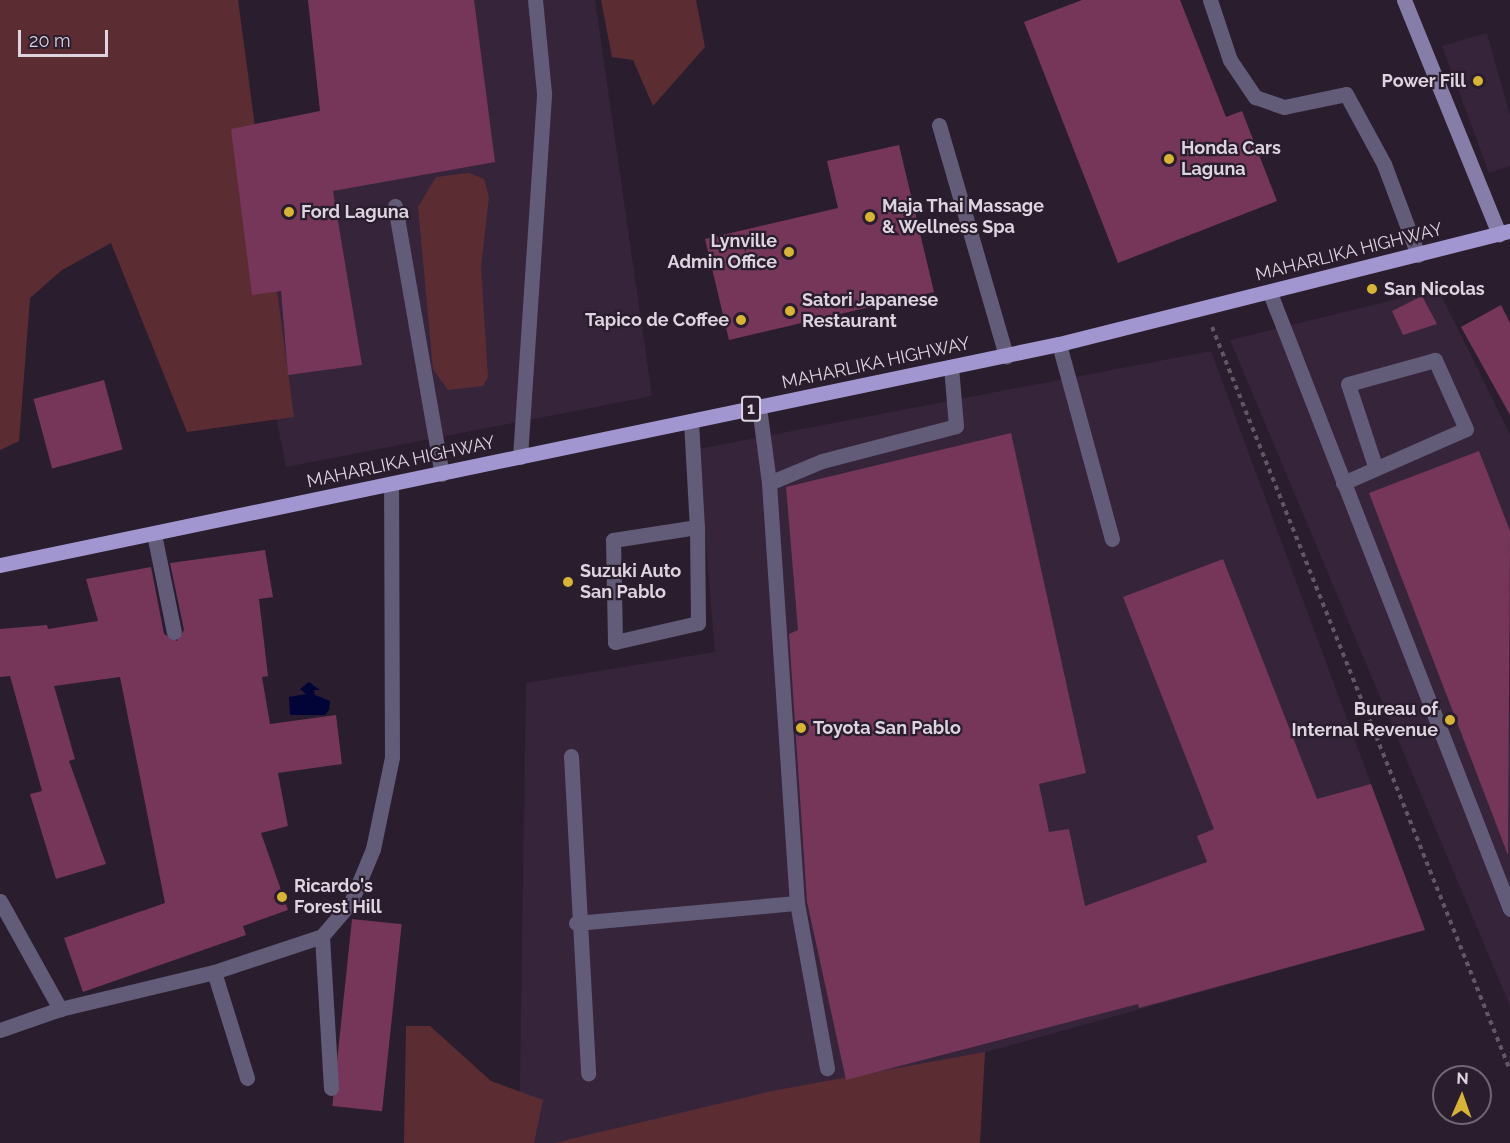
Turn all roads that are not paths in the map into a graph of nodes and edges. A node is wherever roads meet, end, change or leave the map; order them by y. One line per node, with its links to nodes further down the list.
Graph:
1 (535, 0): 14 (lane)
2 (1210, 0): 7 (lane)
3 (1404, 0): 6 (street)
4 (939, 125): 10 (lane)
5 (395, 206): 16 (lane)
6 (1504, 233): 7 (main road, MAHARLIKA HIGHWAY / 1)
7 (1418, 255): 8 (main road, MAHARLIKA HIGHWAY / 1)
8 (1270, 292): 9 (main road, MAHARLIKA HIGHWAY / 1); 18 (lane)
9 (1059, 344): 10 (main road, MAHARLIKA HIGHWAY / 1); 22 (lane)
10 (1006, 356): 11 (main road, MAHARLIKA HIGHWAY / 1)
11 (951, 367): 12 (main road, MAHARLIKA HIGHWAY / 1); 17 (lane)
12 (759, 407): 13 (main road, MAHARLIKA HIGHWAY / 1); 17 (lane)
13 (692, 421): 14 (main road, MAHARLIKA HIGHWAY / 1); 20 (lane)
14 (520, 457): 16 (main road, MAHARLIKA HIGHWAY / 1)
15 (1375, 466): 15 (lane); 18 (lane)
16 (442, 474): 19 (main road, MAHARLIKA HIGHWAY / 1)
17 (769, 483): 27 (lane)
18 (1343, 483): 28 (lane)
19 (391, 484): 21 (main road, MAHARLIKA HIGHWAY / 1); 30 (lane)
20 (697, 527): 20 (lane)
21 (153, 534): 23 (main road, MAHARLIKA HIGHWAY / 1); 24 (lane)
22 (1112, 539)
23 (0, 565)
24 (174, 632)
25 (571, 756): 29 (lane)
26 (0, 901): 32 (lane)
27 (797, 903): 29 (lane); 34 (lane)
28 (1510, 909)
29 (576, 923): 35 (lane)
30 (322, 936): 31 (lane); 37 (lane)
31 (214, 972): 32 (lane); 36 (lane)
32 (60, 1009): 33 (lane)
33 (0, 1030)
34 (827, 1068)
35 (588, 1074)
36 (247, 1078)
37 (330, 1088)

